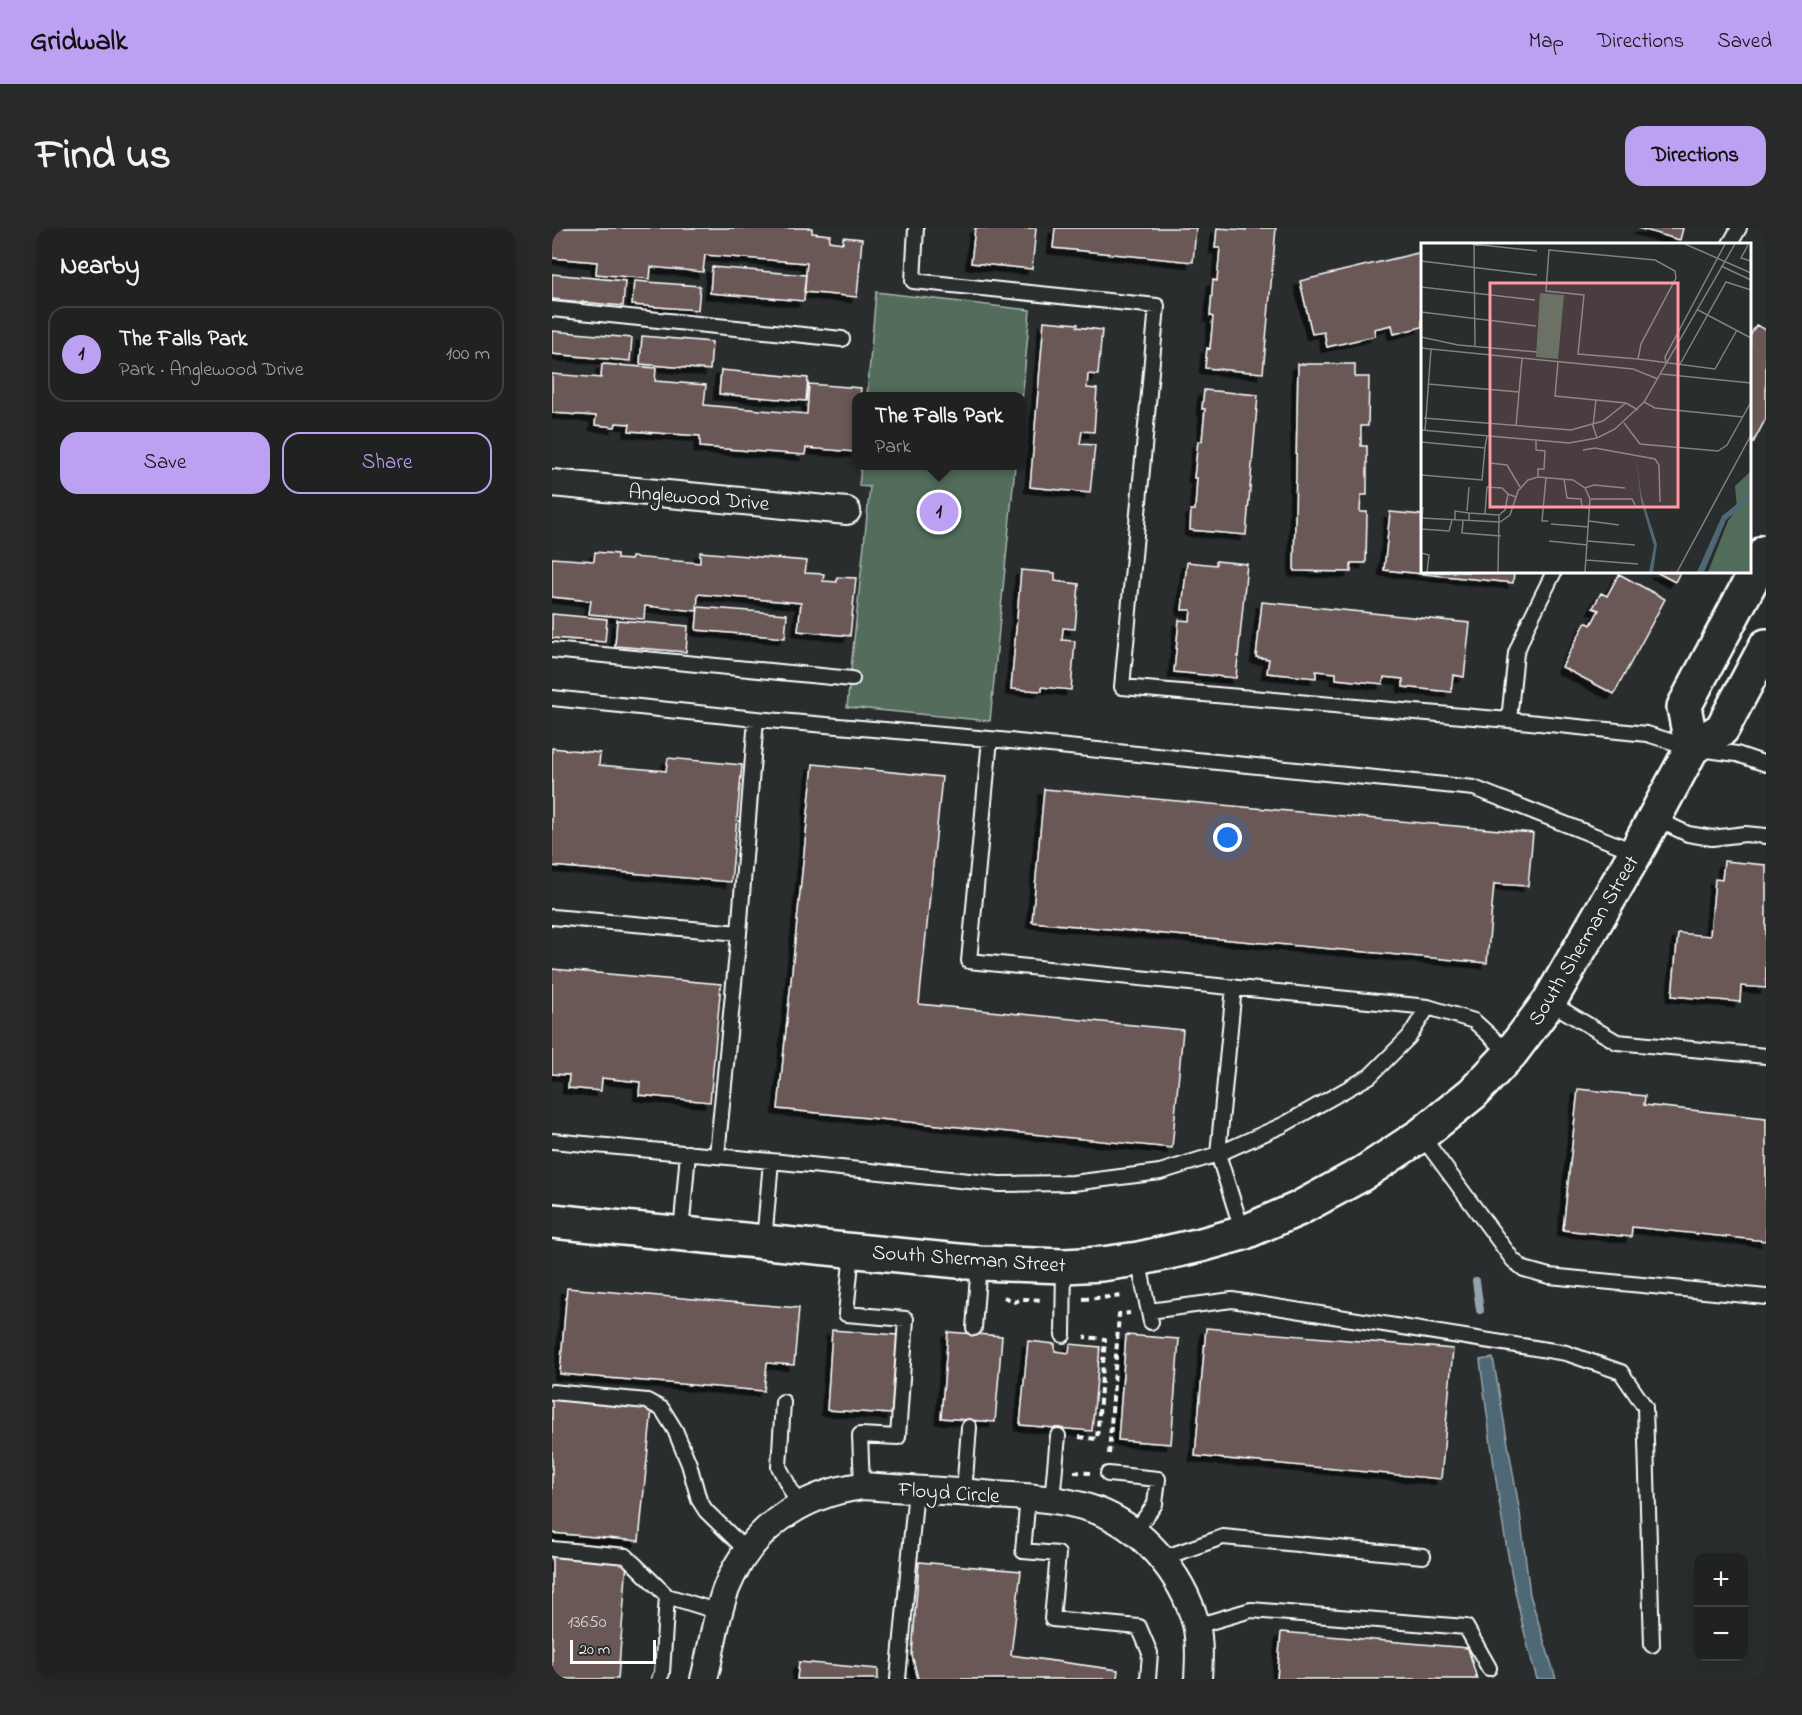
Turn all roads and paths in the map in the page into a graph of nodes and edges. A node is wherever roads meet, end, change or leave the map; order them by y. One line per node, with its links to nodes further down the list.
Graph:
1 (916, 228): 15 (lane)
2 (1739, 228): 3 (lane)
3 (1731, 243)
4 (552, 309): 5 (lane)
5 (842, 339)
6 (552, 483): 7 (street, Anglewood Drive)
7 (847, 511)
8 (1766, 552): 17 (street)
9 (1554, 573): 15 (lane)
10 (1766, 646): 17 (street, South Sherman Street)
11 (552, 650): 12 (lane)
12 (852, 679)
13 (552, 698): 14 (lane)
14 (756, 719): 16 (lane); 23 (lane)
15 (1509, 720): 17 (lane)
16 (990, 739): 21 (lane); 24 (lane)
17 (1692, 748): 18 (lane); 19 (street, South Sherman Street)
18 (1766, 764)
19 (1654, 818): 20 (lane); 21 (street, South Sherman Street)
20 (1766, 836)
21 (1636, 852): 25 (street, South Sherman Street)
22 (552, 917): 23 (lane)
23 (740, 933): 33 (lane)
24 (1234, 987): 26 (lane); 32 (lane)
25 (1549, 1002): 27 (street, South Sherman Street); 28 (lane)
26 (1428, 1007): 27 (lane); 32 (lane)
27 (1510, 1054): 29 (street, South Sherman Street)
28 (1766, 1056)
29 (1421, 1136): 37 (street, South Sherman Street); 43 (lane)
30 (552, 1141): 31 (lane)
31 (688, 1153): 33 (lane); 36 (lane)
32 (1218, 1154): 34 (lane); 37 (lane)
33 (717, 1155): 34 (lane)
34 (771, 1161): 38 (lane)
35 (552, 1221): 36 (street, South Sherman Street)
36 (681, 1233): 38 (street, South Sherman Street)
37 (1243, 1233): 40 (street, South Sherman Street)
38 (764, 1242): 39 (street, South Sherman Street)
39 (852, 1251): 41 (street, South Sherman Street); 53 (lane)
40 (1138, 1258): 42 (street, South Sherman Street); 44 (lane)
41 (979, 1263): 42 (street, South Sherman Street); 45 (lane)
42 (1064, 1266): 46 (lane)
43 (1766, 1297)
44 (1150, 1316): 52 (path); 66 (lane)
45 (974, 1328)
46 (1063, 1335): 50 (path)
47 (552, 1392): 60 (lane)
48 (783, 1402): 57 (lane)
49 (969, 1427): 55 (lane)
50 (1058, 1436): 51 (lane)
51 (1055, 1471): 52 (path); 56 (lane)
52 (1108, 1474): 58 (lane)
53 (862, 1486): 54 (street, Floyd Circle); 57 (street, Floyd Circle)
54 (915, 1490): 55 (street, Floyd Circle); 70 (lane)
55 (964, 1492): 56 (street, Floyd Circle)
56 (1040, 1498): 58 (street, Floyd Circle); 71 (lane)
57 (799, 1506): 60 (street, Floyd Circle)
58 (1134, 1533): 62 (street, Floyd Circle)
59 (552, 1550): 63 (lane)
60 (747, 1551): 64 (street, Floyd Circle)
61 (1423, 1556): 62 (lane)
62 (1163, 1558): 65 (street, Floyd Circle)
63 (667, 1596): 64 (lane); 68 (lane)
64 (719, 1612): 69 (street, Floyd Circle)
65 (1196, 1626): 67 (lane); 72 (street, Floyd Circle)
66 (1652, 1645)
67 (1489, 1668)
68 (659, 1679)
69 (704, 1679)
70 (898, 1679)
71 (1148, 1679)
72 (1198, 1679)

